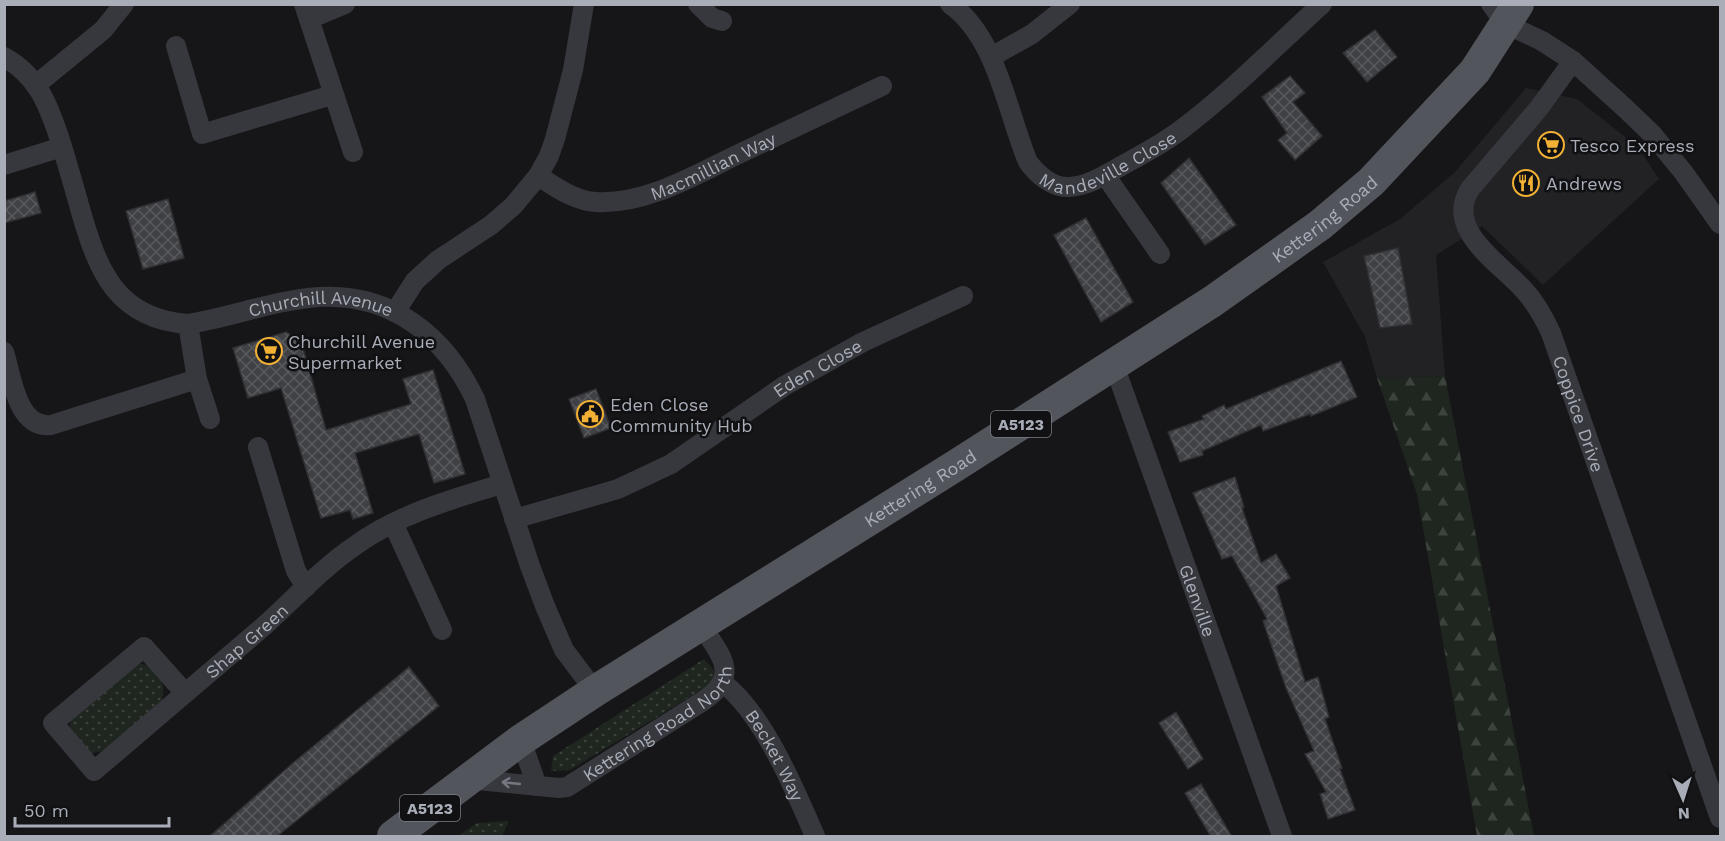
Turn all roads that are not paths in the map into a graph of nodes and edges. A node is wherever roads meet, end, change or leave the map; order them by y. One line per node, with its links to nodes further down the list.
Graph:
1 (124, 4): 15 (street)
2 (345, 4): 9 (street)
3 (584, 4): 22 (street)
4 (698, 4): 10 (street)
5 (950, 4): 13 (street, Mandeville Close)
6 (1070, 4): 13 (street)
7 (1322, 4): 21 (street, Mandeville Close)
8 (1505, 11): 14 (street); 29 (main road, Kettering Road / A5123)
9 (306, 12): 17 (street)
10 (722, 21)
11 (176, 46): 17 (street)
12 (4, 57): 15 (street, Churchill Avenue)
13 (991, 57): 21 (street, Mandeville Close)
14 (1573, 61): 23 (street); 45 (street, Coppice Drive)
15 (37, 84): 18 (street, Churchill Avenue)
16 (882, 86): 22 (street, Macmillian Way)
17 (332, 95): 19 (street)
18 (62, 147): 20 (street); 27 (street, Churchill Avenue)
19 (353, 152)
20 (4, 165)
21 (1105, 175): 24 (street)
22 (538, 176): 26 (street)
23 (1720, 224)
24 (1160, 254)
25 (963, 297): 34 (street, Eden Close)
26 (395, 312): 27 (street, Churchill Avenue); 33 (street, Churchill Avenue)
27 (188, 324): 30 (street)
28 (4, 352): 30 (street)
29 (1114, 365): 37 (main road, Kettering Road / A5123); 48 (street, Glenville)
30 (197, 379): 31 (street)
31 (210, 419)
32 (258, 447): 36 (street)
33 (502, 484): 34 (street, Churchill Avenue); 35 (street, Shap Green)
34 (514, 519): 40 (street, Churchill Avenue)
35 (393, 523): 36 (street, Shap Green); 38 (street)
36 (306, 587): 41 (street, Shap Green)
37 (701, 625): 39 (street, Kettering Road North); 40 (main road, Kettering Road / A5123)
38 (442, 630)
39 (723, 683): 44 (street, Kettering Road North); 47 (street, Becket Way)
40 (595, 691): 42 (main road, Kettering Road / A5123)
41 (185, 693): 41 (street, Shap Green)
42 (521, 740): 43 (main road, Kettering Road / A5123); 44 (street)
43 (468, 779): 44 (street, Kettering Road North, one-way to 43); 46 (main road, Kettering Road / A5123)
44 (537, 786)
45 (1720, 818)
46 (393, 837)
47 (815, 837)
48 (1282, 837)

